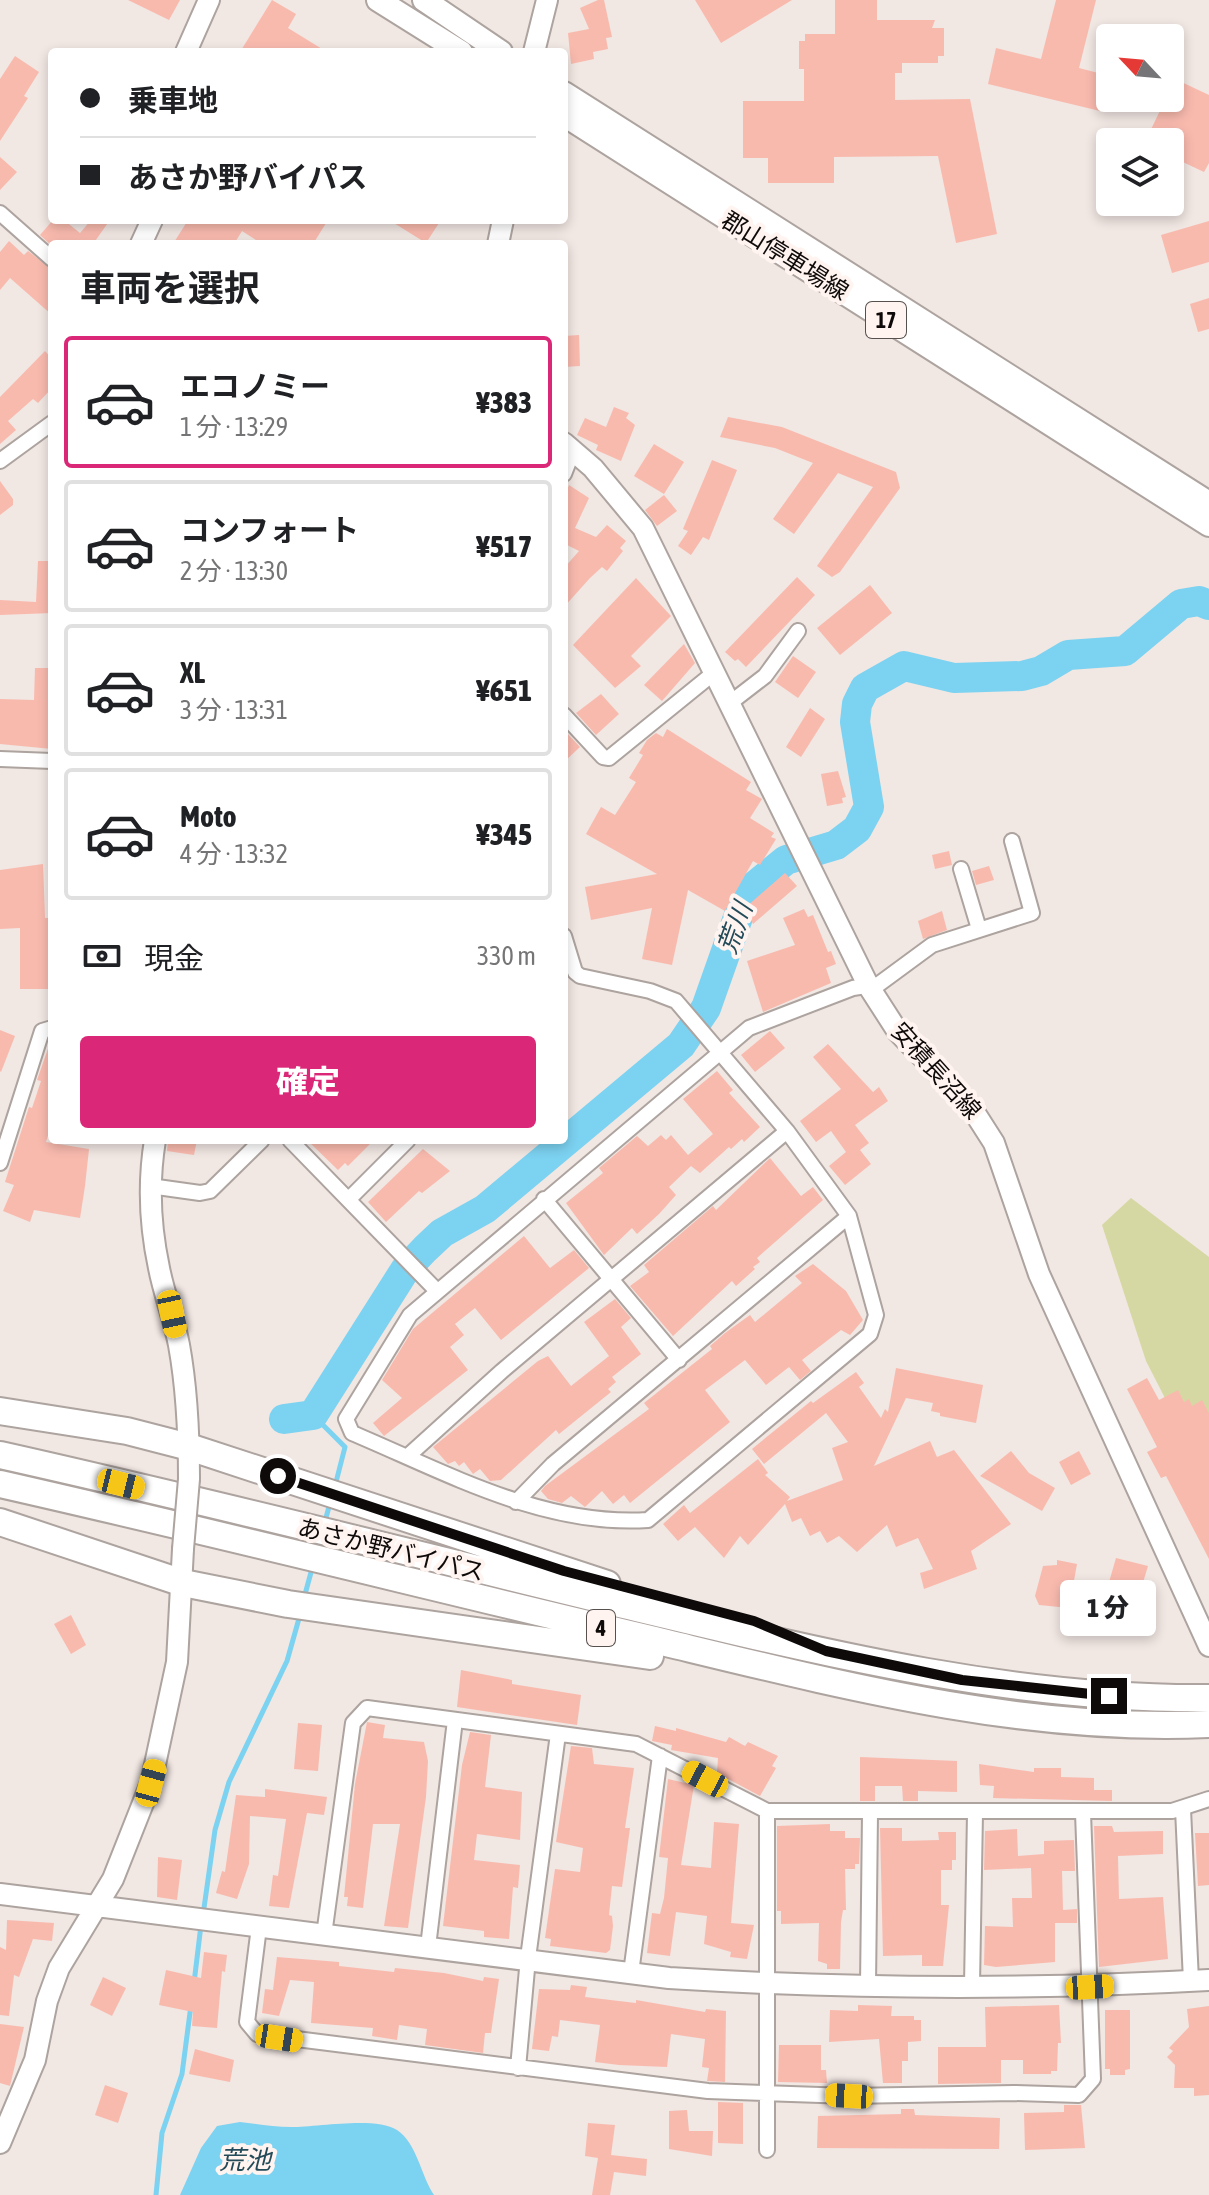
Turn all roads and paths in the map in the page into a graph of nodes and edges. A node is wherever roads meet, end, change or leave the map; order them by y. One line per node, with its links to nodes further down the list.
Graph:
1 (209, 0): 5 (street)
2 (378, 0): 6 (main road)
3 (424, 0): 7 (main road)
4 (547, 0): 8 (street)
5 (188, 48)
6 (455, 48)
7 (495, 48)
8 (535, 48)
9 (568, 96): 16 (main road, 郡山停車場線 / 17)
10 (568, 118): 17 (main road, 郡山停車場線 / 17)
11 (0, 213): 12 (street)
12 (48, 255)
13 (48, 426): 15 (street)
14 (568, 447): 19 (street, 安積長沼線)
15 (0, 461)
16 (1209, 503)
17 (1209, 525)
18 (798, 631): 20 (street)
19 (715, 672): 20 (street, 安積長沼線); 21 (street)
20 (730, 703): 30 (street, 安積長沼線)
21 (568, 719)
22 (0, 759): 23 (street)
23 (48, 761)
24 (1012, 841): 26 (street)
25 (961, 869): 26 (street)
26 (979, 929): 30 (street)
27 (568, 949): 28 (street)
28 (575, 972): 29 (street); 32 (street)
29 (568, 980)
30 (869, 987): 32 (street); 54 (street, 安積長沼線)
31 (48, 1029): 38 (street)
32 (720, 1050): 33 (street); 41 (street)
33 (787, 1131): 42 (street); 43 (street)
34 (155, 1144): 39 (street)
35 (258, 1144): 39 (street)
36 (294, 1144): 40 (street)
37 (404, 1144): 40 (street)
38 (0, 1163)
39 (150, 1186): 47 (street)
40 (350, 1198): 44 (street)
41 (544, 1199): 43 (street); 44 (street)
42 (849, 1216): 45 (street); 51 (street)
43 (610, 1278): 45 (street); 49 (street)
44 (437, 1291): 49 (street)
45 (679, 1360): 51 (street)
46 (0, 1411): 47 (highway)
47 (189, 1447): 53 (street, bridge); 55 (highway)
48 (0, 1455): 55 (highway, あさか野バイパス / 4)
49 (408, 1456): 51 (street)
50 (0, 1484): 56 (highway, あさか野バイパス / 4)
51 (516, 1502)
52 (0, 1522): 53 (highway)
53 (183, 1583): 56 (highway); 69 (street)
54 (1209, 1646)
55 (826, 1651): 57 (highway, あさか野バイパス / 4)
56 (792, 1672): 59 (highway, あさか野バイパス / 4)
57 (1209, 1698)
58 (455, 1720): 60 (street); 71 (street); 72 (street)
59 (1209, 1724)
60 (558, 1734): 61 (street); 73 (street)
61 (660, 1756): 64 (street); 74 (street)
62 (1209, 1799): 63 (street)
63 (1183, 1809): 66 (street); 75 (street)
64 (767, 1811): 67 (street); 76 (street)
65 (975, 1813): 66 (street); 67 (street); 78 (street)
66 (1083, 1813): 79 (street)
67 (870, 1814): 77 (street)
68 (2, 1899): 69 (street)
69 (97, 1907): 70 (street); 82 (street)
70 (259, 1927): 71 (street); 80 (street)
71 (324, 1935): 72 (street)
72 (428, 1947): 73 (street)
73 (528, 1958): 74 (street); 80 (street)
74 (631, 1973): 76 (street)
75 (1200, 1981): 79 (street)
76 (766, 1984): 77 (street); 81 (street)
77 (868, 1985): 78 (street)
78 (972, 1985): 79 (street)
79 (1090, 1987): 81 (street)
80 (518, 2068): 81 (street)
81 (767, 2093): 83 (street)
82 (0, 2143)
83 (767, 2150)

